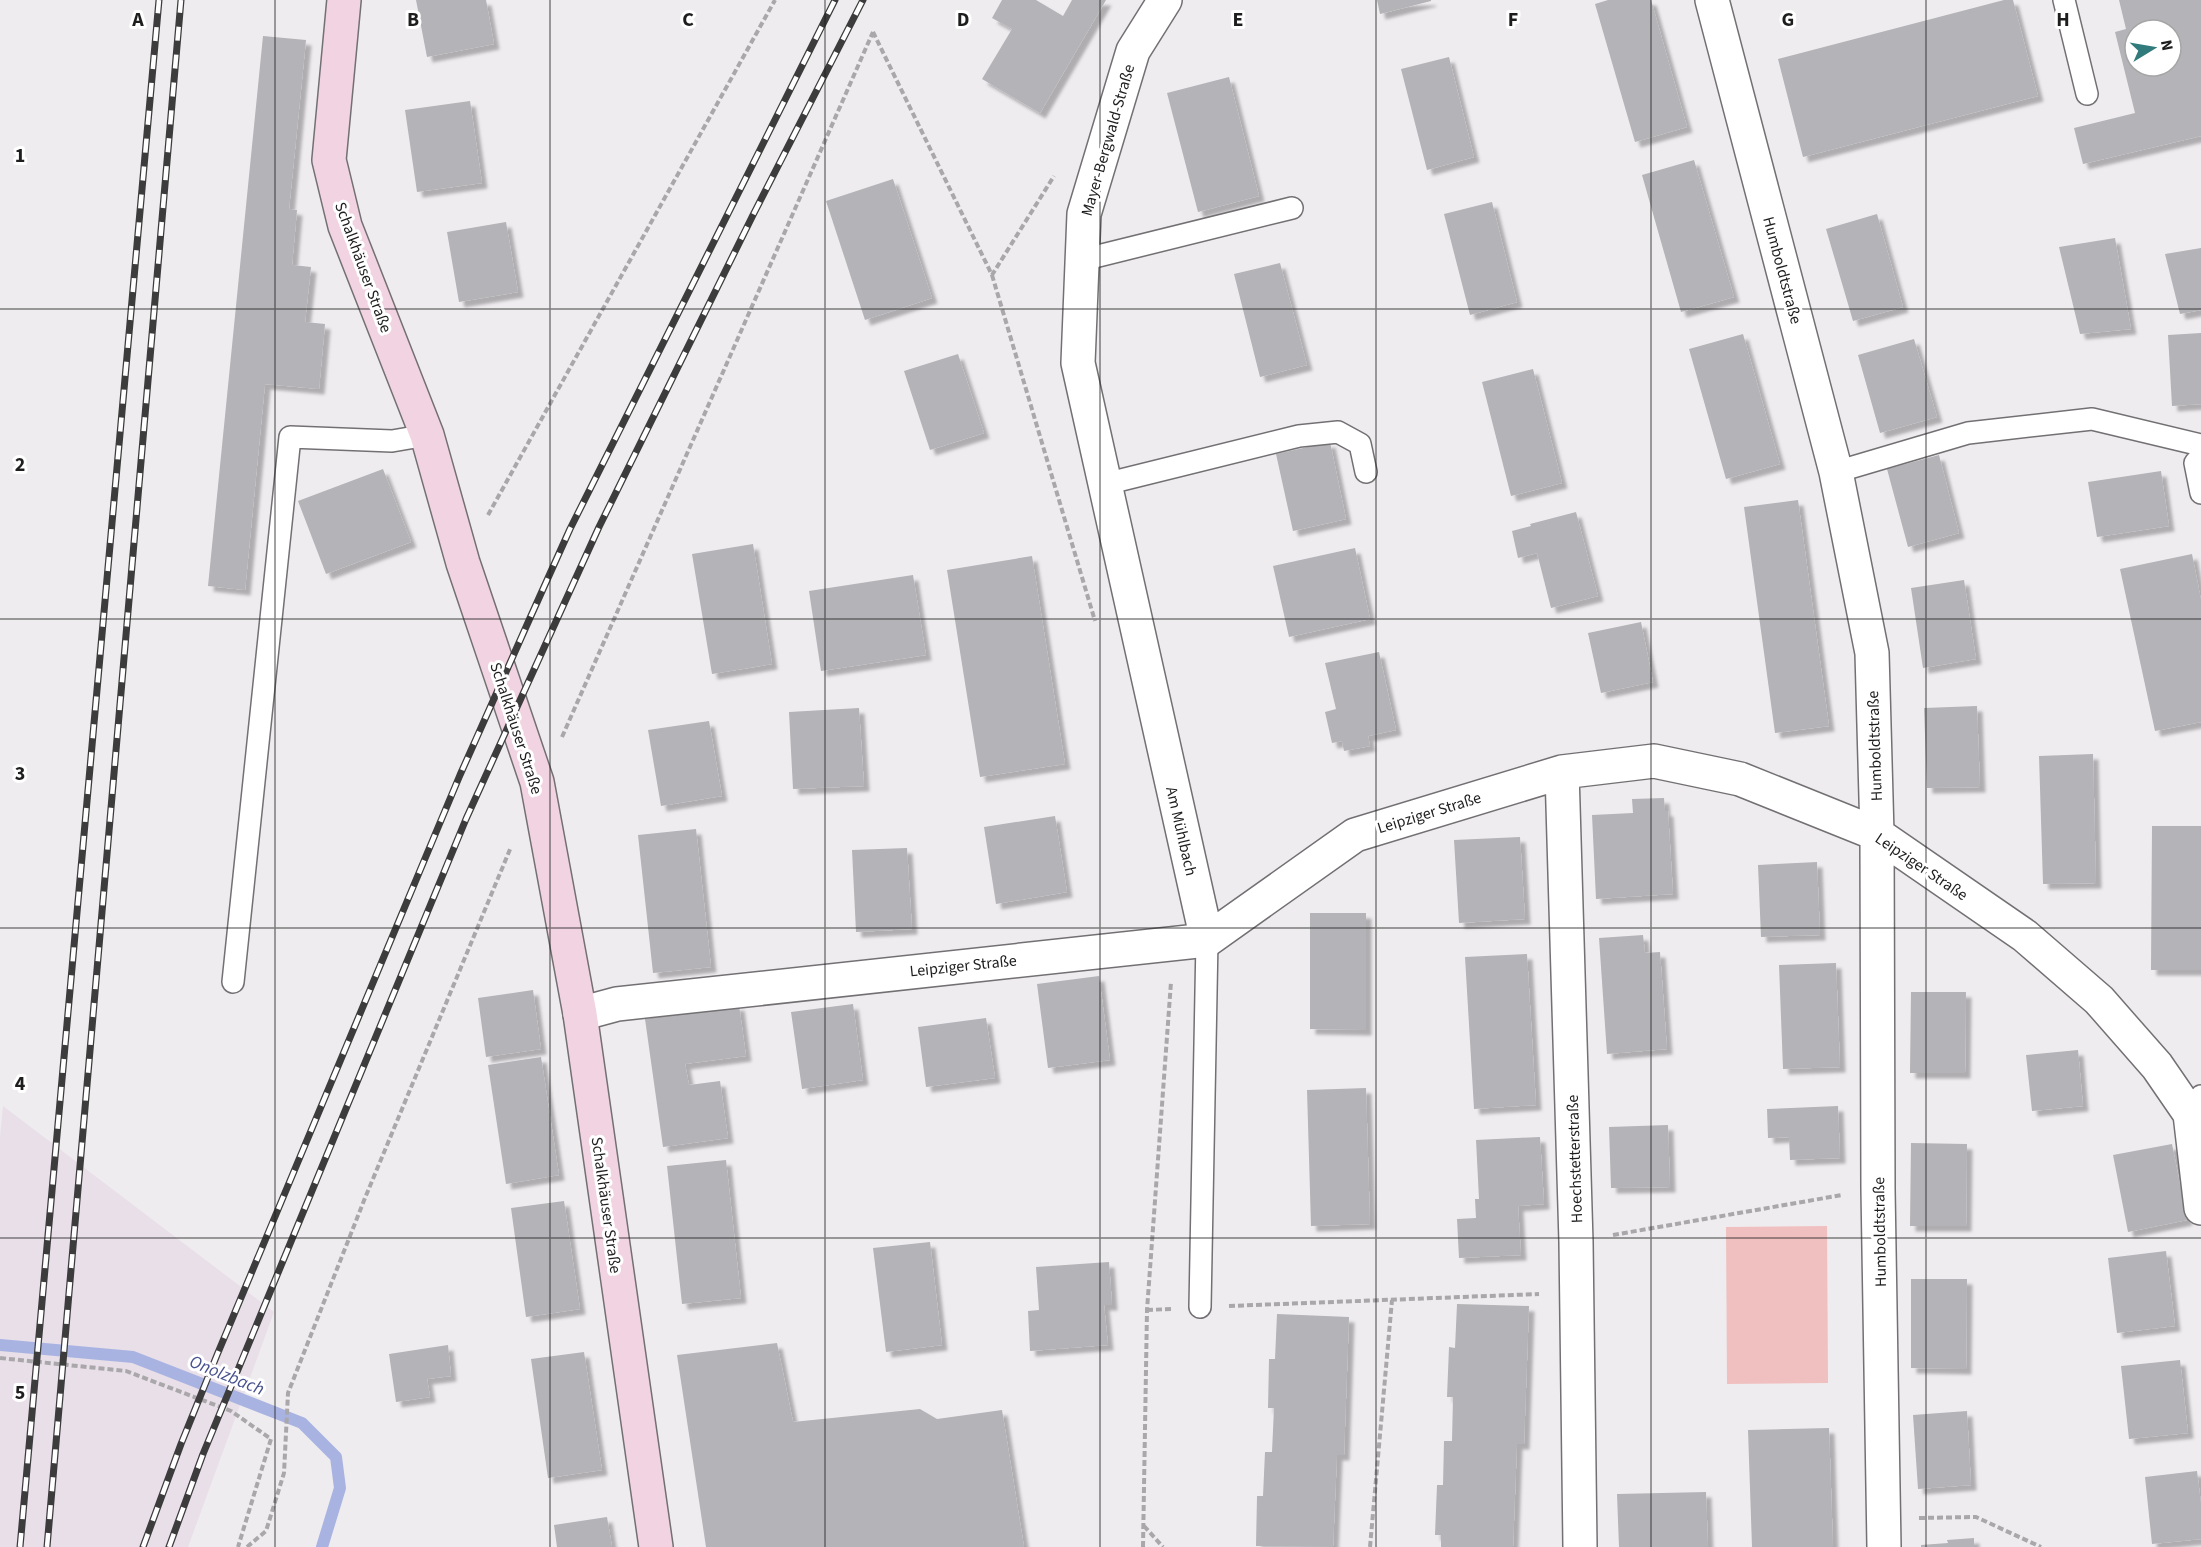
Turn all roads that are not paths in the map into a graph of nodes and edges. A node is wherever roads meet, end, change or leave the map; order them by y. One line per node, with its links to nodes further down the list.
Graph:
1 (344, 0): 9 (street, Schalkhäuser Straße)
2 (1165, 0): 7 (street, Mayer-Bergwald-Straße)
3 (1712, 0): 13 (street, Humboldtstraße)
4 (2064, 0): 5 (lane)
5 (2087, 94)
6 (1292, 208): 7 (lane)
7 (1082, 260): 8 (street, Mayer-Bergwald-Straße)
8 (1078, 363): 14 (street, Am Mühlbach)
9 (427, 435): 19 (lane); 20 (street, Schalkhäuser Straße)
10 (2201, 445): 13 (lane)
11 (2201, 456): 15 (lane)
12 (1366, 472): 14 (lane)
13 (1836, 472): 17 (street, Humboldtstraße)
14 (1105, 484): 18 (street, Am Mühlbach)
15 (2201, 493)
16 (1562, 772): 17 (street, Leipziger Straße); 18 (street, Leipziger Straße); 26 (street, Hoechstetterstraße)
17 (1877, 834): 21 (street, Leipziger Straße); 24 (street, Humboldtstraße)
18 (1207, 940): 20 (street, Leipziger Straße); 23 (lane, Am Mühlbach)
19 (232, 982)
20 (580, 1014): 25 (street, Schalkhäuser Straße)
21 (2195, 1105): 22 (street)
22 (2201, 1208)
23 (1200, 1307)
24 (1883, 1533)
25 (656, 1547)
26 (1580, 1547)

